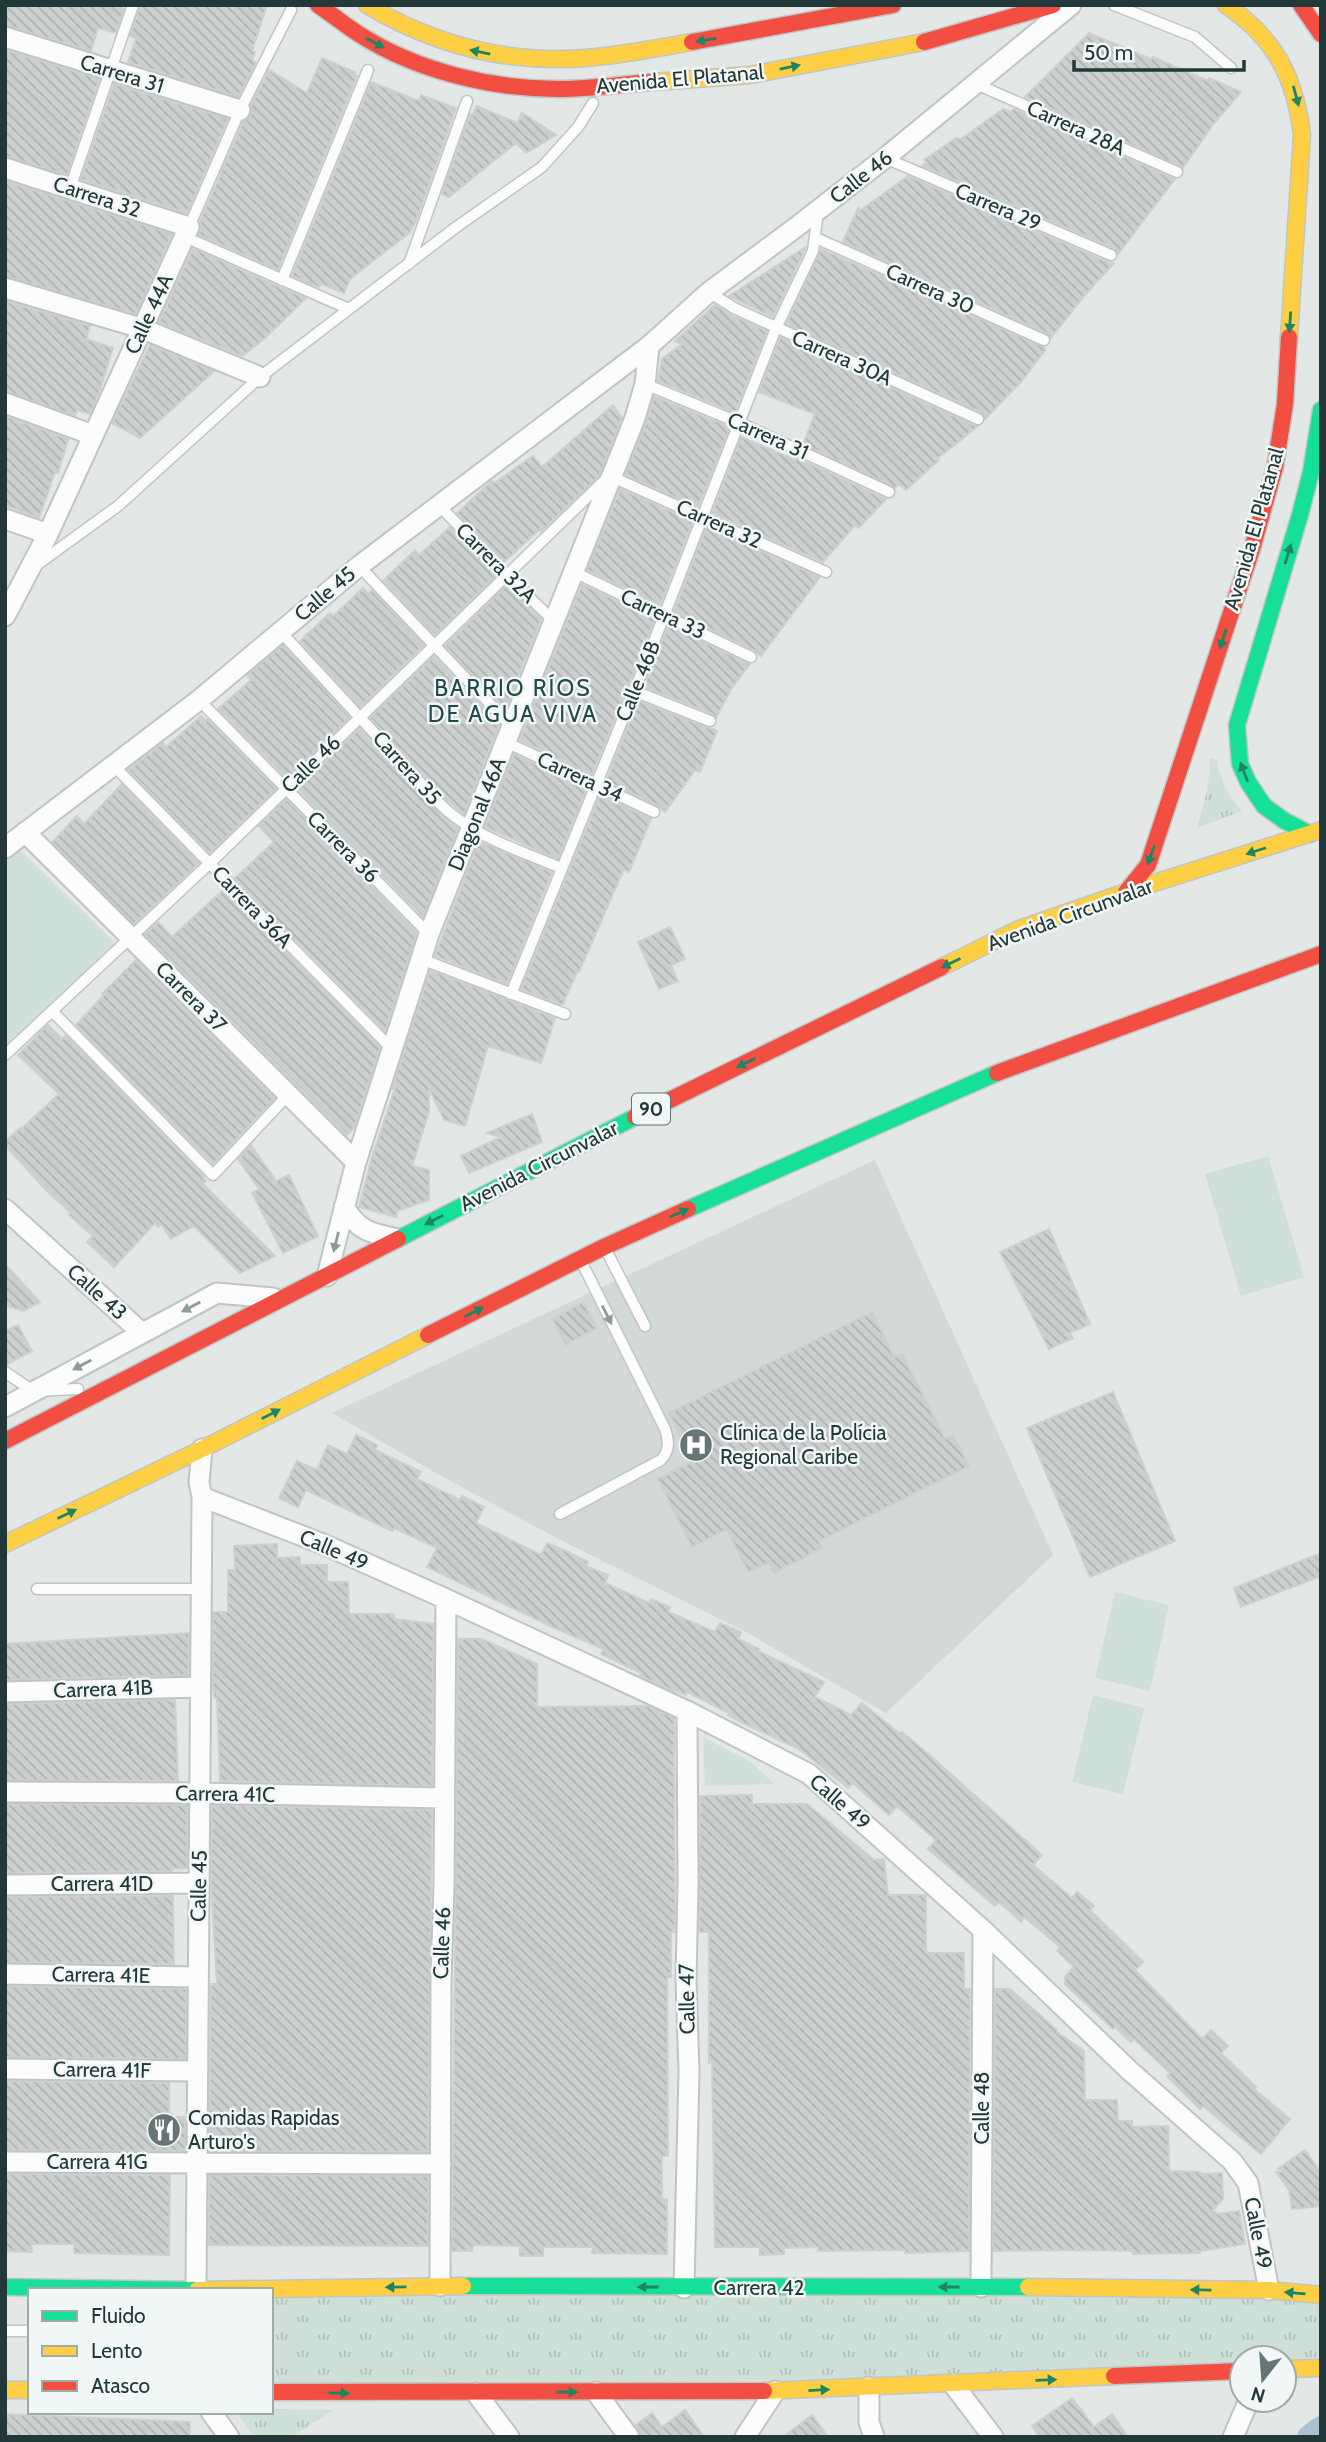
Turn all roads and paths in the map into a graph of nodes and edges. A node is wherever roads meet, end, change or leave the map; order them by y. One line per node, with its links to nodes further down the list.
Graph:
1 (133, 5): 15 (lane)
2 (318, 5): 5 (main road, Avenida El Platanal, one-way to 5)
3 (367, 5): 4 (main road, Avenida El Platanal, one-way to 3)
4 (893, 5)
5 (1053, 5)
6 (1072, 5): 16 (street, Calle 46)
7 (1114, 5): 13 (lane)
8 (1226, 5): 76 (main road, Avenida El Platanal, one-way to 76)
9 (1301, 5): 11 (main road)
10 (291, 10): 19 (lane, Calle 44A)
11 (1321, 34)
12 (5, 37): 15 (street, Carrera 31)
13 (1231, 68)
14 (368, 70): 29 (lane)
15 (110, 71): 19 (street, Carrera 31); 23 (lane)
16 (976, 84): 20 (street, Calle 46); 22 (lane, Carrera 28A)
17 (467, 100): 28 (lane)
18 (593, 103): 28 (lane)
19 (240, 110): 25 (lane, Calle 44A)
20 (885, 158): 24 (street, Calle 46); 27 (lane, Carrera 29)
21 (5, 168): 23 (street, Carrera 32)
22 (1177, 172)
23 (70, 188): 25 (street, Carrera 32)
24 (818, 211): 26 (lane, Calle 46B); 31 (street, Calle 46)
25 (187, 232): 29 (lane, Carrera 32); 33 (street, Calle 44A)
26 (816, 238): 34 (lane, Calle 46B); 35 (lane, Carrera 30)
27 (1111, 255)
28 (409, 264): 32 (lane)
29 (282, 280): 32 (lane, Carrera 32)
30 (5, 288): 33 (street)
31 (709, 292): 34 (lane, Carrera 30A); 36 (street, Calle 46)
32 (349, 309): 37 (lane)
33 (141, 328): 37 (street); 43 (street, Calle 44A)
34 (776, 328): 41 (lane, Carrera 30A); 42 (lane, Calle 46B)
35 (1045, 340)
36 (649, 346): 38 (street, Diagonal 46A); 46 (street, Calle 45)
37 (260, 377): 51 (lane)
38 (646, 384): 42 (lane, Carrera 31); 44 (street, Diagonal 46A)
39 (5, 403): 43 (street)
40 (1321, 410): 72 (main road, Avenida El Platanal, one-way to 40)
41 (978, 419)
42 (740, 423): 45 (lane, Carrera 31); 47 (lane, Calle 46B)
43 (93, 435): 49 (street, Calle 44A)
44 (613, 474): 47 (lane, Carrera 32); 52 (street, Diagonal 46A); 54 (lane, Calle 46)
45 (889, 492)
46 (439, 505): 50 (street, Calle 45); 54 (lane, Carrera 32A)
47 (704, 517): 53 (lane, Carrera 32); 55 (lane, Calle 46B)
48 (5, 519): 49 (street)
49 (48, 534): 51 (street, Calle 44A)
50 (359, 566): 58 (street, Calle 45); 59 (lane, Carrera 34)
51 (29, 571): 56 (street, Calle 44A)
52 (574, 572): 55 (lane, Carrera 33); 57 (street, Diagonal 46A)
53 (825, 572)
54 (506, 575): 57 (lane, Carrera 32A); 59 (lane, Calle 46)
55 (665, 614): 60 (lane, Carrera 33); 61 (lane, Calle 46B)
56 (5, 616)
57 (554, 621): 65 (street, Diagonal 46A)
58 (280, 631): 62 (street, Calle 45); 63 (lane, Carrera 35)
59 (433, 646): 63 (lane, Calle 46); 65 (lane, Carrera 34)
60 (751, 657)
61 (634, 691): 64 (lane); 67 (lane, Calle 46B)
62 (198, 700): 66 (street, Calle 45); 68 (lane, Carrera 36)
63 (360, 717): 68 (lane, Calle 46); 70 (lane, Carrera 35)
64 (710, 720)
65 (509, 735): 67 (lane, Carrera 34); 70 (street, Diagonal 46A)
66 (113, 765): 71 (street, Calle 45); 74 (lane, Carrera 36A)
67 (595, 785): 69 (lane, Carrera 34); 75 (lane, Calle 46B)
68 (286, 790): 74 (lane, Calle 46); 77 (lane, Carrera 36)
69 (654, 811)
70 (471, 829): 75 (lane, Carrera 35); 77 (street, Diagonal 46A)
71 (25, 832): 73 (street, Calle 45); 78 (street, Carrera 37)
72 (1315, 832): 76 (main road, Avenida Circunvalar / 90, one-way to 76)
73 (5, 848)
74 (210, 863): 78 (lane, Calle 46); 84 (lane, Carrera 36A)
75 (561, 868): 81 (lane, Calle 46B)
76 (1126, 892): 90 (main road, Avenida Circunvalar / 90, one-way to 90)
77 (429, 934): 80 (street, Diagonal 46A)
78 (130, 937): 82 (lane, Calle 46); 86 (street, Carrera 37)
79 (1321, 954): 91 (main road, one-way to 79)
80 (421, 959): 81 (lane); 84 (street, Diagonal 46A)
81 (511, 994): 83 (lane)
82 (52, 1011): 85 (lane, Calle 46); 86 (lane)
83 (565, 1014)
84 (392, 1049): 87 (street, Diagonal 46A)
85 (5, 1055)
86 (288, 1095): 87 (street, Carrera 37)
87 (356, 1162): 88 (street, Diagonal 46A)
88 (344, 1207): 90 (street); 93 (street, Diagonal 46A, one-way to 93)
89 (5, 1209): 96 (street, Calle 43)
90 (397, 1239): 93 (main road, Avenida Circunvalar / 90)
91 (604, 1247): 92 (main road); 95 (lane)
92 (580, 1259): 102 (main road, one-way to 92); 105 (lane, one-way to 105)
93 (327, 1276): 94 (main road, Avenida Circunvalar / 90)
94 (280, 1299): 96 (street, Calle 43, one-way to 96); 98 (main road, Avenida Circunvalar / 90)
95 (645, 1326)
96 (142, 1333): 99 (street, one-way to 99)
97 (5, 1372): 99 (lane)
98 (110, 1387): 99 (lane); 101 (main road, Avenida Circunvalar / 90)
99 (33, 1391): 100 (street)
100 (5, 1407)
101 (5, 1441)
102 (202, 1449): 103 (main road); 104 (street, Calle 45)
103 (161, 1469): 104 (street); 106 (main road, one-way to 103)
104 (200, 1490): 108 (street, Calle 45); 109 (street, Calle 49)
105 (560, 1514)
106 (5, 1544)
107 (37, 1589): 108 (lane)
108 (201, 1589): 110 (street, Calle 45)
109 (446, 1599): 112 (street, Calle 49); 115 (street, Calle 46)
110 (200, 1687): 111 (street, Carrera 41B); 114 (street, Calle 45)
111 (5, 1692)
112 (687, 1711): 118 (street, Calle 49); 131 (street, Calle 47)
113 (5, 1792): 114 (street, Carrera 41C)
114 (200, 1793): 115 (street, Carrera 41C); 116 (street, Calle 45)
115 (444, 1798): 125 (street, Calle 46)
116 (199, 1883): 117 (street, Carrera 41D); 120 (street, Calle 45)
117 (5, 1885)
118 (983, 1930): 128 (street, Calle 48); 133 (street, Calle 49)
119 (5, 1974): 120 (street, Carrera 41E)
120 (197, 1977): 122 (street, Calle 45)
121 (5, 2068): 122 (street, Carrera 41F)
122 (198, 2071): 124 (street, Calle 45)
123 (5, 2162): 124 (street, Carrera 41G)
124 (197, 2162): 125 (street, Carrera 41G); 130 (street, Calle 45)
125 (441, 2164): 126 (street, Calle 46)
126 (440, 2286): 131 (main road, Carrera 42, one-way to 126); 132 (main road, Carrera 42, one-way to 132)
127 (5, 2287): 129 (main road, Carrera 42)
128 (981, 2287): 131 (main road, Carrera 42, one-way to 131); 133 (main road, Carrera 42, one-way to 128)
129 (69, 2288)
130 (196, 2288)
131 (684, 2288)
132 (273, 2289)
133 (1269, 2290): 134 (main road, Carrera 42, one-way to 133)
134 (1321, 2295)
135 (5, 2331): 136 (lane)
136 (28, 2331)
137 (1321, 2368): 138 (main road)
138 (1298, 2369)
139 (1228, 2372): 140 (main road, one-way to 139)
140 (953, 2384): 141 (main road); 155 (street)
141 (869, 2387): 146 (main road, one-way to 141); 154 (street)
142 (5, 2390): 143 (main road)
143 (28, 2390)
144 (273, 2392): 147 (main road, one-way to 147)
145 (596, 2392): 146 (main road); 147 (main road, one-way to 145); 152 (street)
146 (775, 2392): 153 (street)
147 (476, 2393): 151 (street)
148 (212, 2414): 150 (street)
149 (1243, 2414): 156 (street)
150 (229, 2437)
151 (509, 2437)
152 (629, 2437)
153 (745, 2437)
154 (874, 2437)
155 (993, 2437)
156 (1233, 2437)

